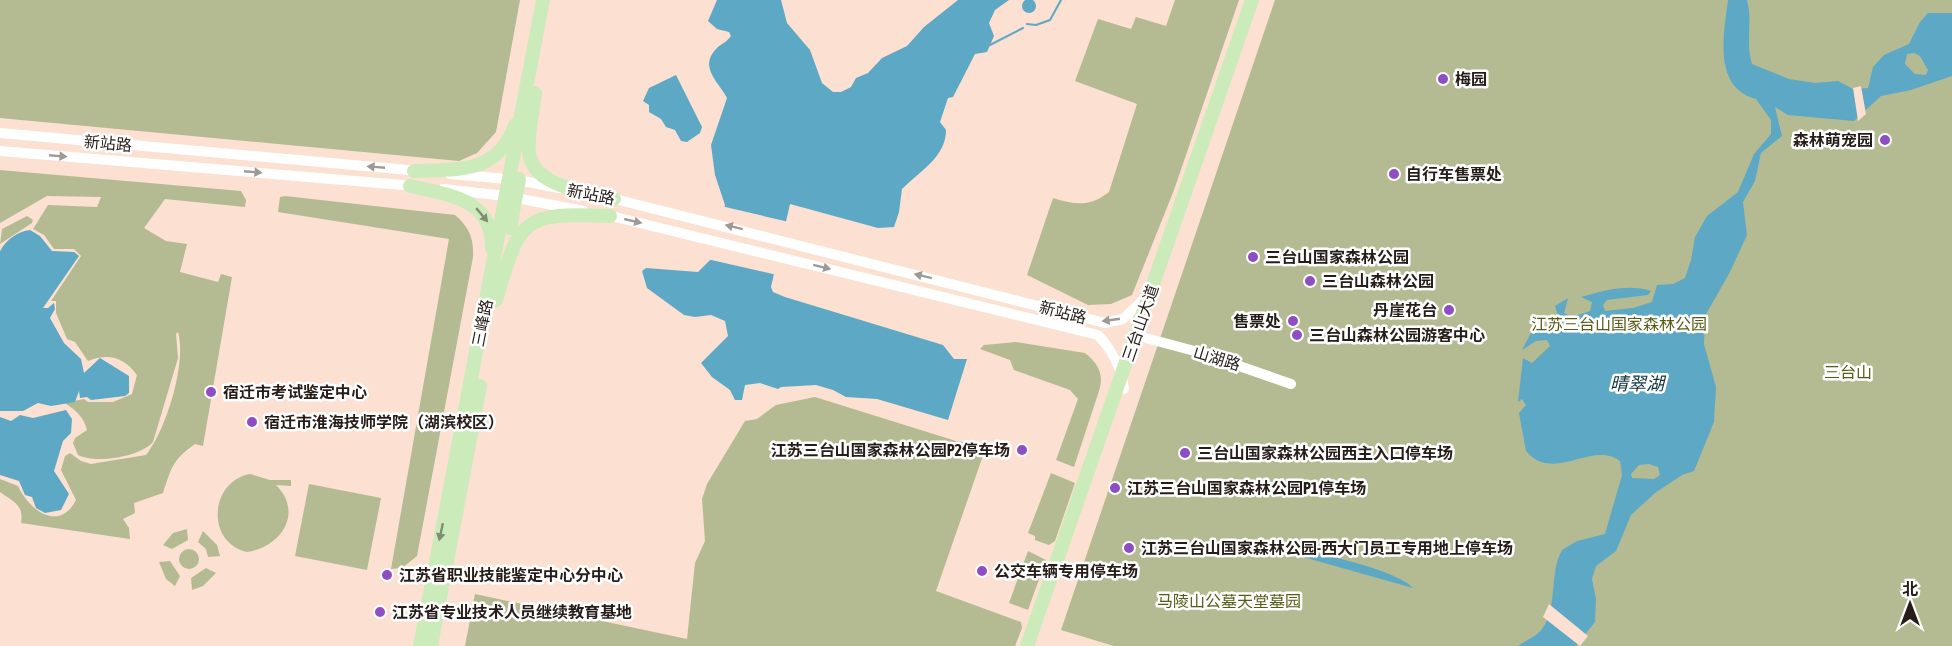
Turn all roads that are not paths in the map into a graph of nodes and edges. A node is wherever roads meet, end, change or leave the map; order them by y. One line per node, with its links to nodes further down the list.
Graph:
1 (543, 0): 5 (main road, 三峰路)
2 (552, 0): 5 (main road, 三峰路)
3 (1252, 0): 14 (main road, 三台山大道)
4 (1257, 0): 14 (main road, 三台山大道)
5 (531, 92): 8 (main road); 9 (main road, 三峰路); 12 (main road)
6 (0, 133): 8 (street, 新站路, one-way to 6)
7 (0, 151): 10 (street, 新站路, one-way to 10)
8 (414, 171): 9 (street, 新站路)
9 (514, 180): 11 (main road, 三峰路); 12 (street, 新站路)
10 (410, 186): 11 (street, 新站路); 15 (main road, one-way to 15)
11 (511, 197): 13 (street, 新站路); 15 (main road, 三峰路)
12 (614, 199): 14 (street, 新站路, one-way to 12)
13 (610, 216): 15 (main road); 17 (street, 新站路, one-way to 17)
14 (1153, 291): 16 (main road, 三台山大道); 17 (main road, 三台山大道)
15 (491, 300): 20 (main road, 三峰路, one-way to 20); 21 (main road, 三峰路)
16 (1142, 337): 18 (street, 山湖路); 19 (main road, 三台山大道)
17 (1122, 374): 19 (street, 新站路); 22 (main road, 三台山大道)
18 (1291, 384)
19 (1124, 389): 23 (main road, 三台山大道)
20 (420, 646)
21 (431, 646)
22 (1027, 646)
23 (1033, 646)

